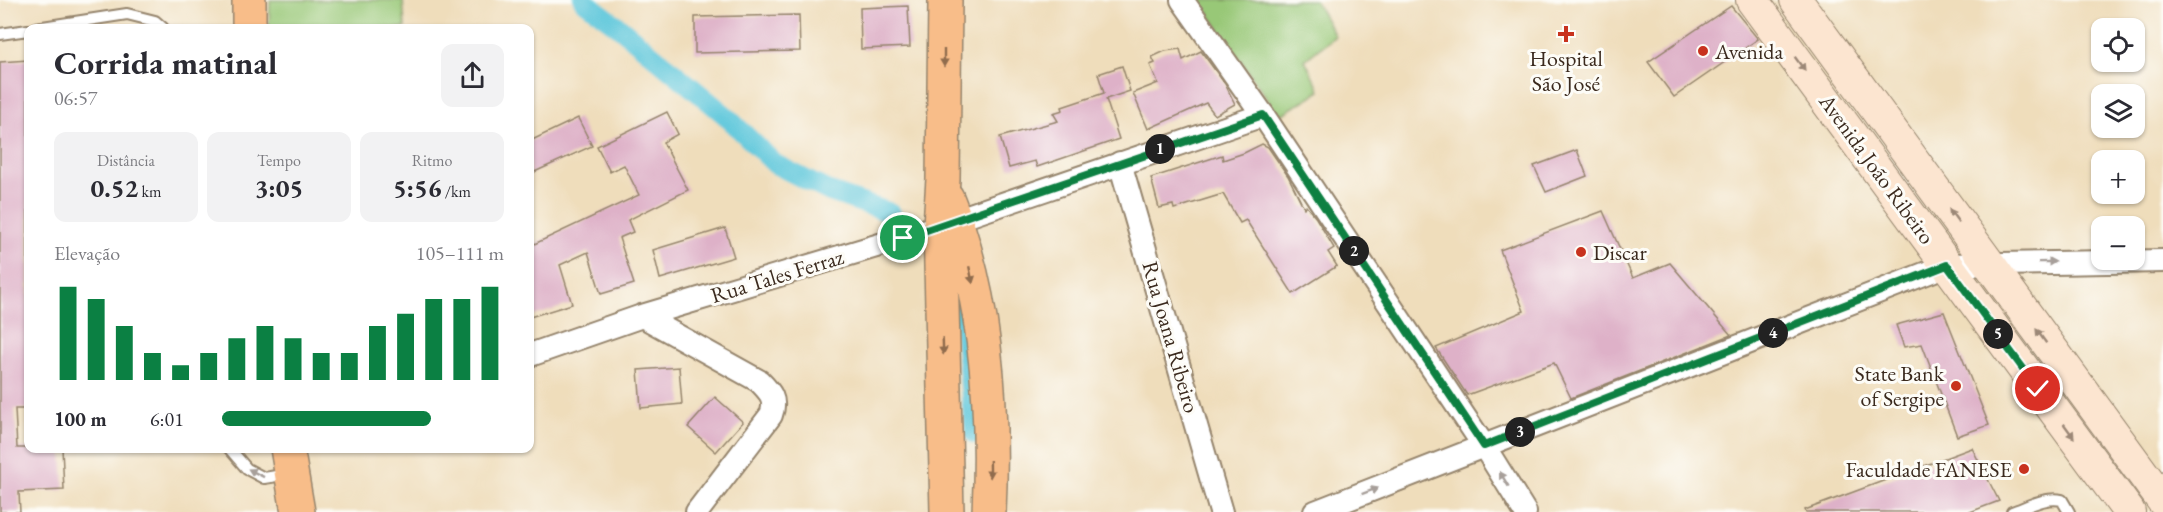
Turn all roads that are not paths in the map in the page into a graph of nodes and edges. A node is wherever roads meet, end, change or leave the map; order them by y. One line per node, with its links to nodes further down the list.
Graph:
1 (249, 0): 8 (main road)
2 (945, 0): 13 (main road, one-way to 13)
3 (1182, 0): 11 (street)
4 (1752, 0): 16 (main road, Avenida João Ribeiro, one-way to 16)
5 (1796, 0): 15 (main road, Avenida João Ribeiro, one-way to 5)
6 (62, 24): 7 (lane)
7 (158, 24)
8 (249, 24)
9 (24, 31): 10 (lane)
10 (0, 34)
11 (1263, 115): 12 (street, Rua Tales Ferraz); 19 (street)
12 (1120, 162): 13 (street, Rua Tales Ferraz); 27 (street, Rua Joana Ribeiro)
13 (948, 222): 17 (street, Rua Tales Ferraz); 25 (main road, one-way to 25); 26 (main road, one-way to 26)
14 (2163, 261): 15 (street, one-way to 14)
15 (1988, 263): 16 (street); 22 (main road, Avenida João Ribeiro, one-way to 15)
16 (1947, 265): 19 (street); 32 (main road, Avenida João Ribeiro, one-way to 32)
17 (642, 316): 18 (street, Rua Tales Ferraz); 24 (street)
18 (534, 354)
19 (1484, 446): 28 (street, one-way to 19); 29 (street, one-way to 19)
20 (233, 453): 21 (lane, one-way to 20)
21 (290, 461): 23 (main road)
22 (2163, 501)
23 (298, 512)
24 (697, 512)
25 (947, 512)
26 (989, 512)
27 (1221, 512)
28 (1315, 512)
29 (1525, 512)
30 (2012, 512): 31 (lane)
31 (2069, 512)
32 (2129, 512)

